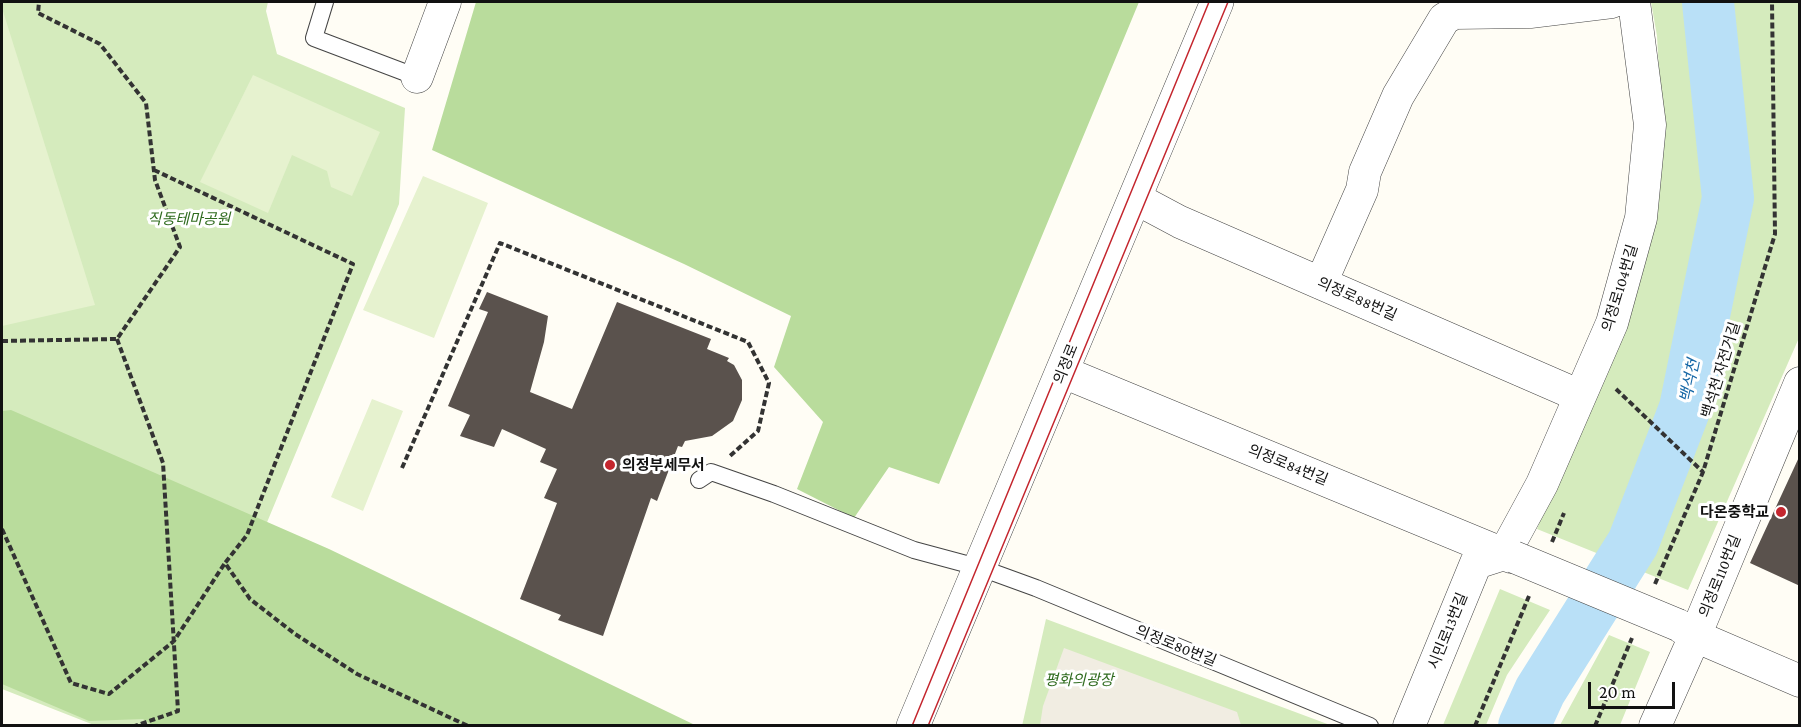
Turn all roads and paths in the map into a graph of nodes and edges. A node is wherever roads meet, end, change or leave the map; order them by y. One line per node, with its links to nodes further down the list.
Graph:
1 (39, 2): 9 (path)
2 (325, 2): 8 (lane)
3 (446, 2): 8 (street)
4 (1217, 2): 10 (street, 의정로)
5 (1612, 2): 11 (street)
6 (1634, 2): 17 (street, 의정로104번길)
7 (1772, 2): 19 (path, 백석천 자전거길)
8 (417, 77)
9 (154, 170): 12 (path); 23 (path)
10 (1135, 198): 11 (street, 의정로88번길); 14 (street, 의정로)
11 (1321, 283): 17 (street, 의정로88번길)
12 (117, 339): 13 (path); 28 (path)
13 (2, 341)
14 (1063, 372): 22 (street, 의정로84번길); 24 (street, 의정로)
15 (1800, 383): 26 (street, 의정로110번길)
16 (1616, 388): 19 (path)
17 (1580, 396): 22 (street, 의정로104번길)
18 (402, 468): 20 (path)
19 (1703, 472): 25 (path, 백석천 자전거길)
20 (705, 476): 24 (lane, 의정로80번길)
21 (2, 529): 28 (path)
22 (1509, 556): 26 (street, 의정로84번길, bridge); 34 (street, 시민로13번길)
23 (225, 563): 28 (path); 31 (path)
24 (981, 568): 32 (street, 의정로); 33 (lane, 의정로80번길)
25 (1652, 593)
26 (1687, 630): 29 (street, 의정로84번길); 36 (street, 의정로110번길)
27 (1633, 638): 35 (path)
28 (174, 641): 30 (path)
29 (1800, 681)
30 (135, 726)
31 (468, 726)
32 (913, 726)
33 (1370, 726)
34 (1409, 726)
35 (1595, 726)
36 (1655, 726)

